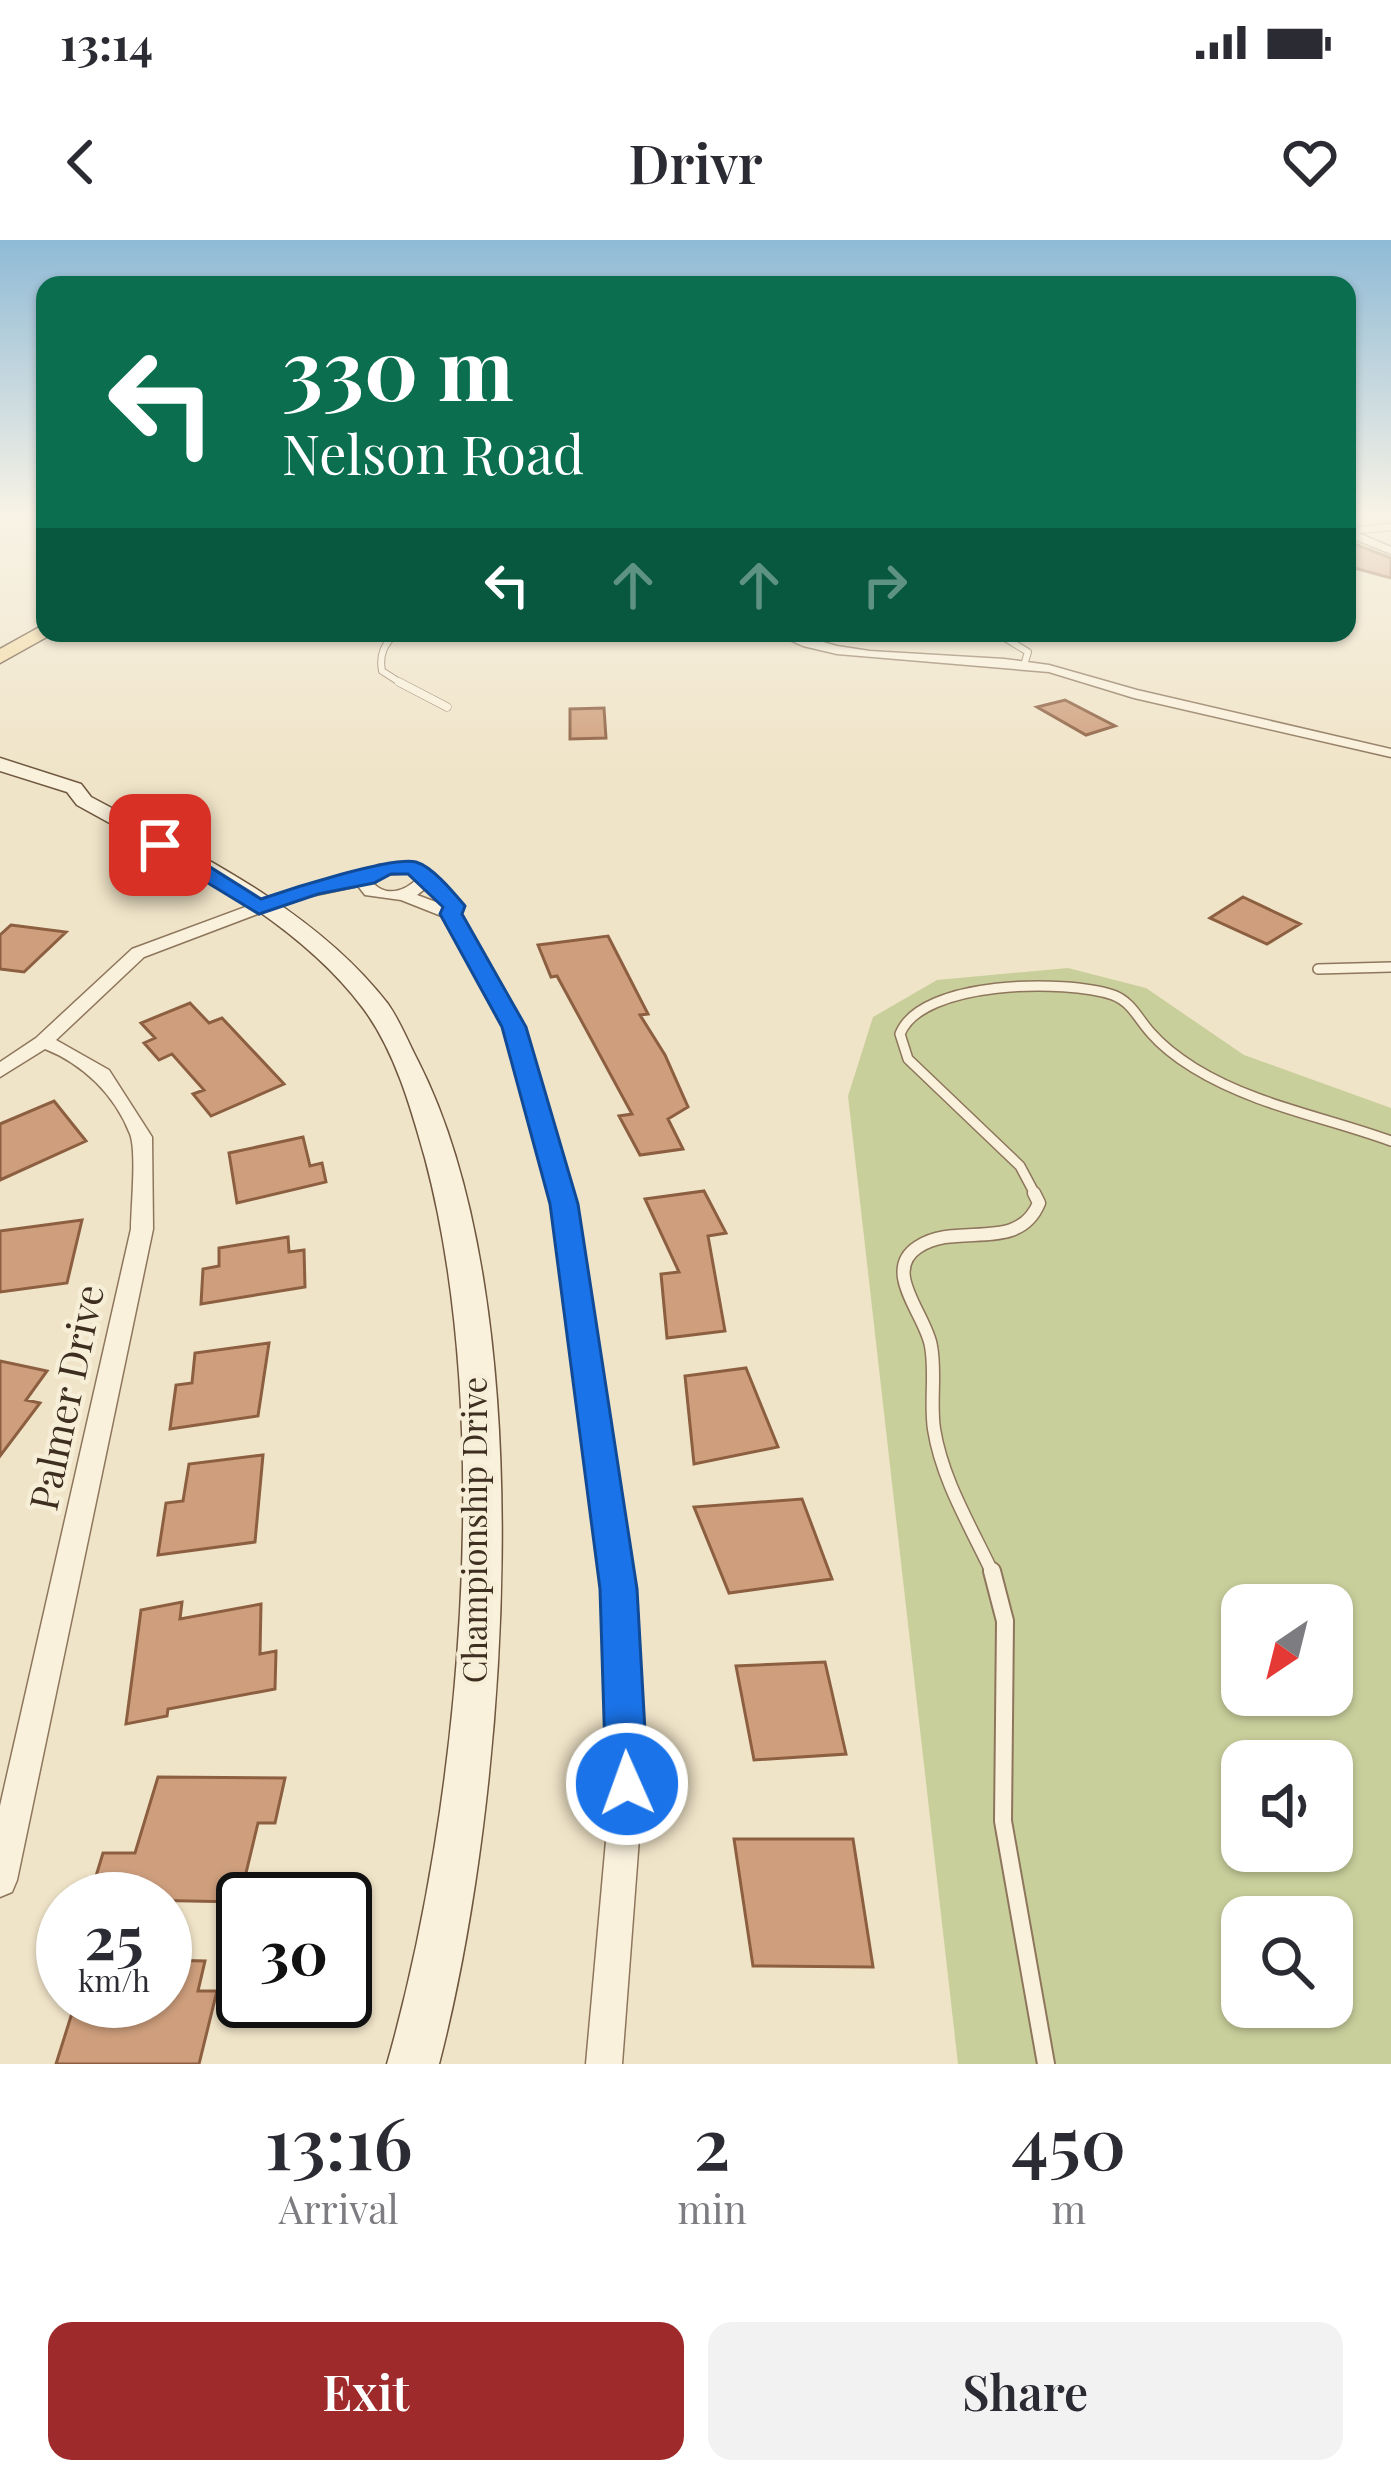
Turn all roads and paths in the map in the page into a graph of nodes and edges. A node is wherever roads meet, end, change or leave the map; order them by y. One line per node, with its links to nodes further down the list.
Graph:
1 (36, 635): 5 (main road)
2 (387, 642): 7 (lane)
3 (814, 642): 6 (street)
4 (1012, 642): 6 (lane)
5 (0, 657)
6 (1024, 664): 8 (street)
7 (447, 706)
8 (1391, 753)
9 (0, 764): 11 (street, Championship Drive)
10 (0, 777): 11 (street, Championship Drive)
11 (84, 801): 15 (street, Championship Drive)
12 (367, 879): 13 (street); 14 (street); 15 (street)
13 (424, 881): 14 (street); 16 (street)
14 (403, 895): 16 (street)
15 (259, 907): 19 (street); 23 (street, Championship Drive)
16 (451, 914): 24 (street)
17 (1391, 967): 18 (lane)
18 (1318, 969)
19 (43, 1042): 20 (street); 22 (street, Palmer Drive)
20 (0, 1071)
21 (1391, 1141): 25 (lane)
22 (0, 1880)
23 (413, 2064)
24 (604, 2064)
25 (1046, 2064)

